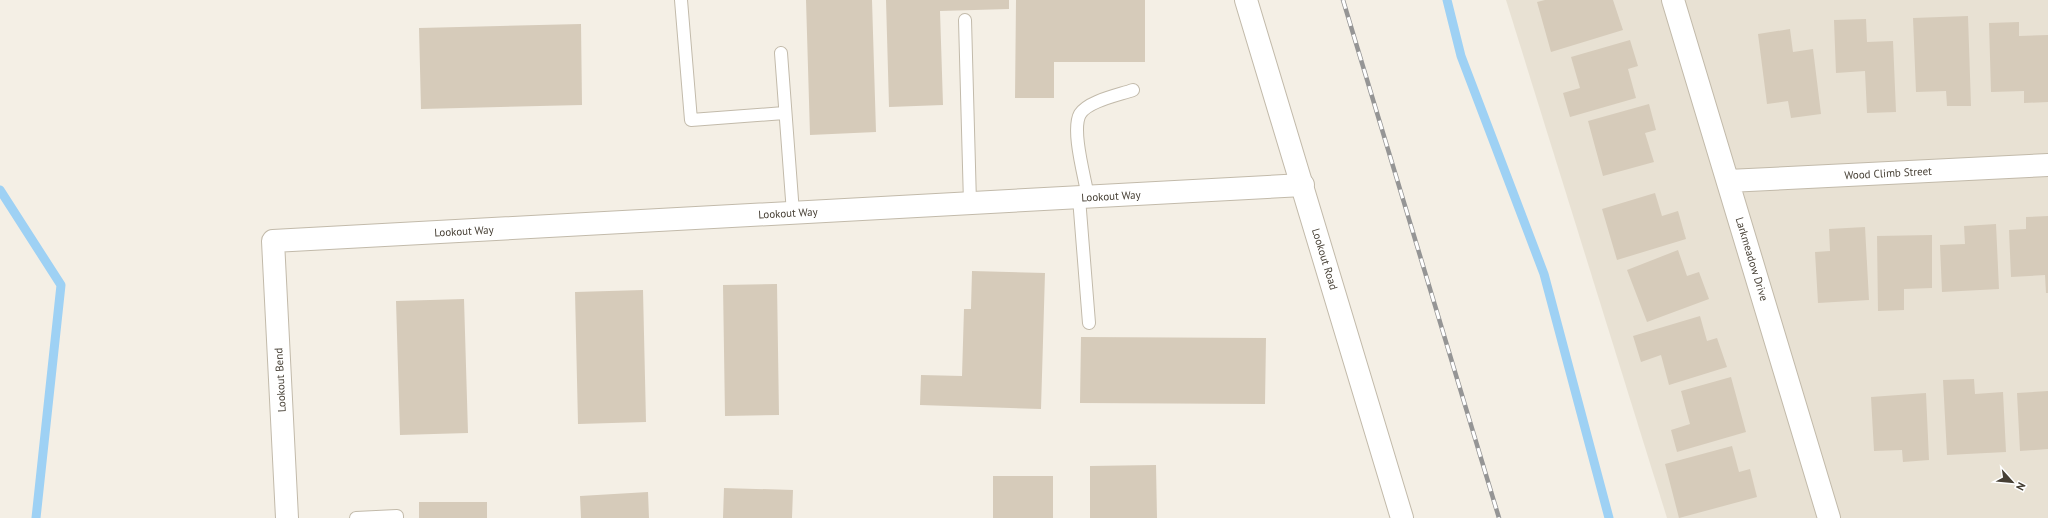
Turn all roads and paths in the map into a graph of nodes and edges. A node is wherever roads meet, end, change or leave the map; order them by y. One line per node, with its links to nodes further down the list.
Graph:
1 (681, 0): 7 (lane)
2 (1246, 0): 10 (street, Lookout Road)
3 (1673, 0): 9 (street, Larkmeadow Drive)
4 (965, 20): 12 (lane)
5 (781, 53): 7 (lane)
6 (1133, 90): 11 (lane)
7 (784, 113): 13 (lane)
8 (2048, 166): 9 (street, Wood Climb Street)
9 (1728, 181): 20 (street, Larkmeadow Drive)
10 (1303, 185): 11 (street, Lookout Way); 19 (street, Lookout Road)
11 (1084, 197): 12 (street, Lookout Way); 15 (lane)
12 (970, 203): 13 (street, Lookout Way)
13 (793, 213): 14 (street, Lookout Way)
14 (272, 241): 16 (street, Lookout Bend)
15 (1089, 323)
16 (287, 518)
17 (356, 518): 18 (lane)
18 (398, 518)
19 (1402, 518)
20 (1830, 518)

